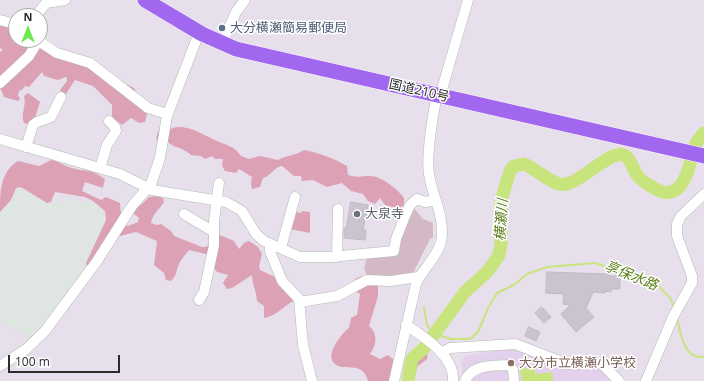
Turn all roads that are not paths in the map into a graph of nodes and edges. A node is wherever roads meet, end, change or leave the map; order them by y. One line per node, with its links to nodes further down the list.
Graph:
1 (65, 0): 5 (street)
2 (145, 0): 6 (highway, 国道210号)
3 (245, 0): 7 (street)
4 (468, 0): 11 (street)
5 (41, 8)
6 (199, 33): 7 (highway, 国道210号); 13 (street)
7 (222, 44): 11 (highway, 国道210号)
8 (48, 47): 13 (street)
9 (34, 48): 10 (street)
10 (0, 83)
11 (439, 96): 17 (highway, 国道210号); 24 (street)
12 (61, 97): 16 (street)
13 (167, 114): 20 (street)
14 (109, 121): 18 (street)
15 (0, 139): 16 (street)
16 (26, 147): 18 (street)
17 (704, 156)
18 (100, 168): 20 (street)
19 (219, 183): 23 (street)
20 (148, 188): 23 (street); 36 (street)
21 (704, 194): 43 (street)
22 (295, 198): 29 (street)
23 (217, 200): 27 (street); 28 (street)
24 (436, 200): 30 (street); 31 (street)
25 (338, 210): 30 (street)
26 (184, 214): 27 (street)
27 (214, 232): 32 (street)
28 (270, 244): 29 (street); 33 (street)
29 (281, 248): 30 (street)
30 (337, 256)
31 (418, 278): 33 (street); 34 (street)
32 (199, 300)
33 (300, 302): 37 (street)
34 (406, 324): 35 (street); 38 (street)
35 (441, 354): 39 (street); 42 (street)
36 (0, 366)
37 (312, 381)
38 (394, 381)
39 (453, 381)
40 (465, 381): 41 (street)
41 (514, 381)
42 (620, 381)
43 (646, 381)

